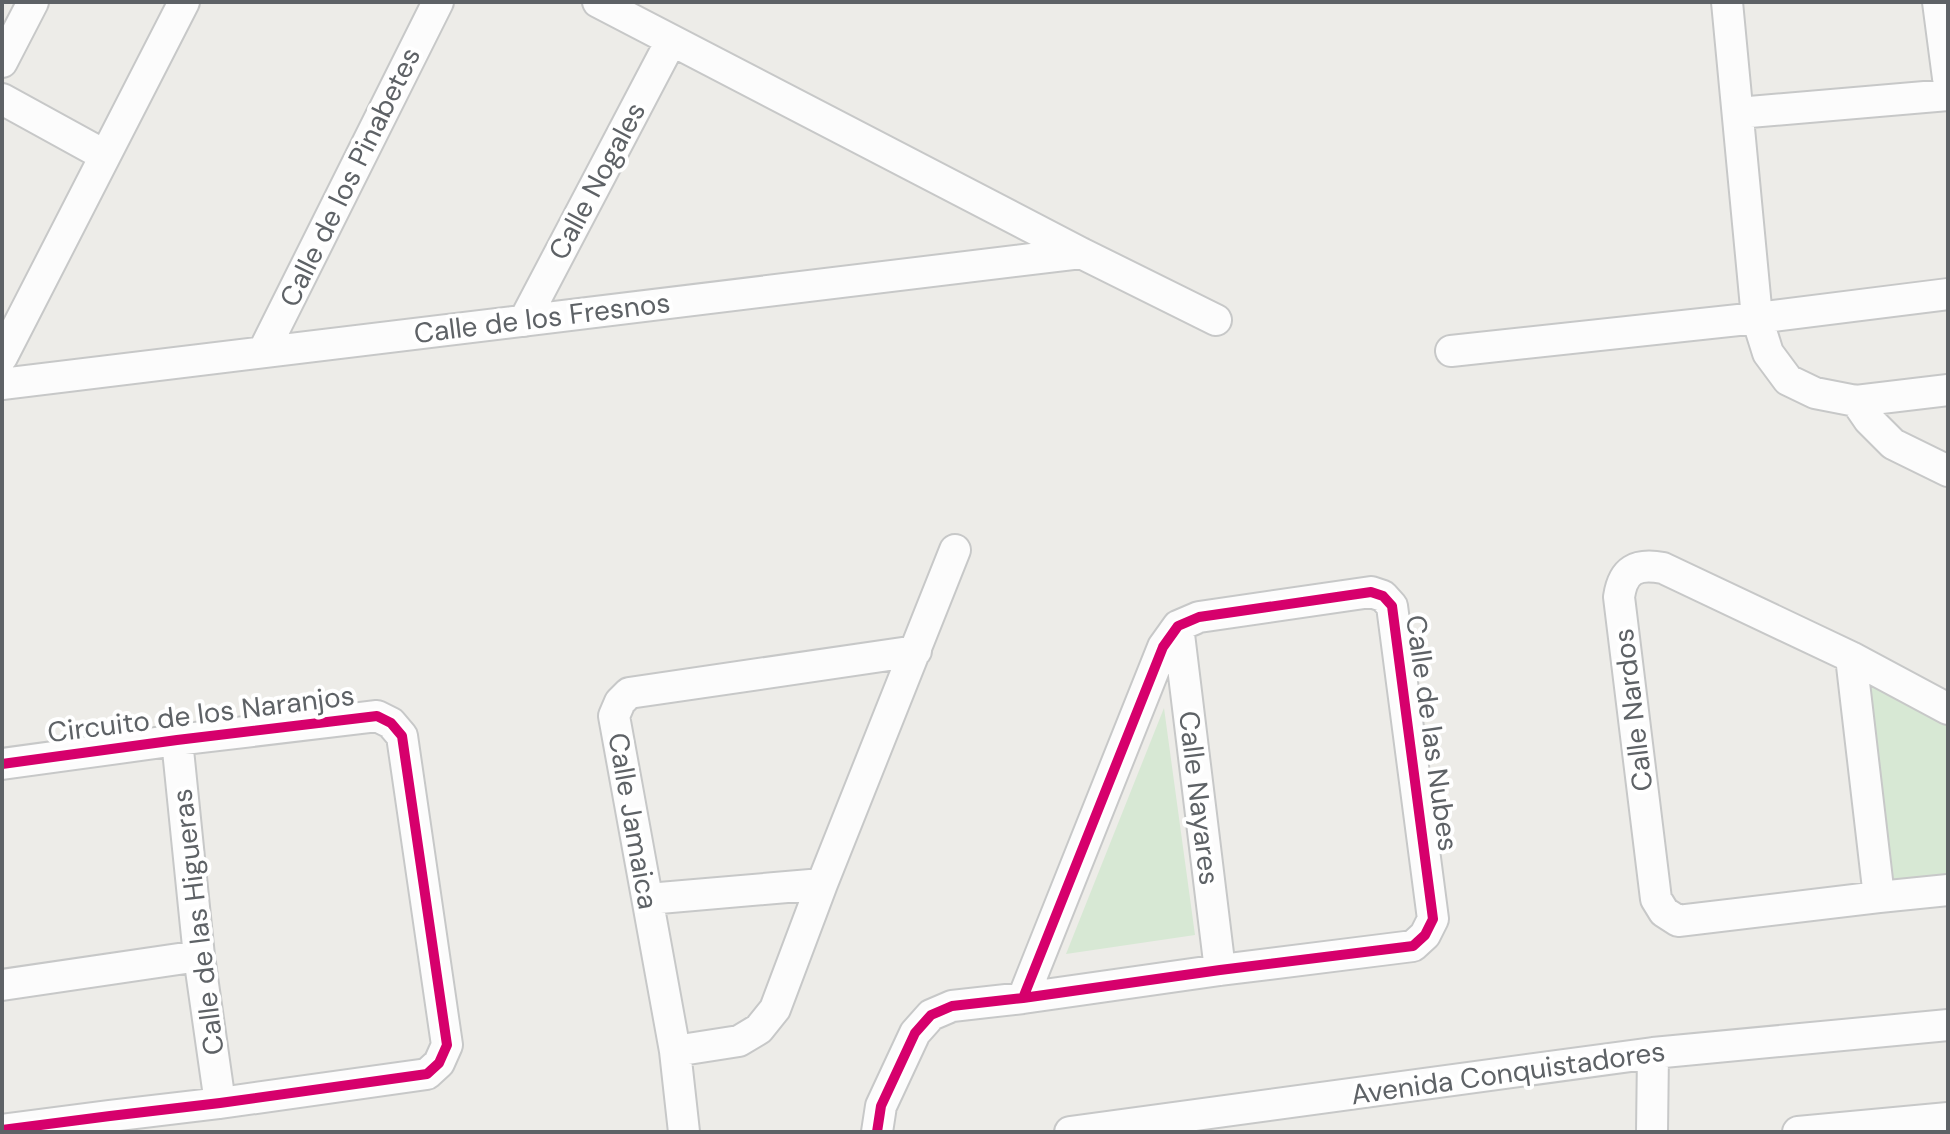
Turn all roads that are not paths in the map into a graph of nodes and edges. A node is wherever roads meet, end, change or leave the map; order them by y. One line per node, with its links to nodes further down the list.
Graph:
1 (33, 2): 8 (street)
2 (184, 2): 13 (street)
3 (438, 2): 20 (street, Calle de los Pinabetes)
4 (598, 2): 7 (street)
5 (1727, 2): 12 (street)
6 (1938, 2): 9 (street)
7 (671, 41): 14 (street); 18 (street, Calle Nogales)
8 (2, 62)
9 (1948, 78)
10 (1948, 95): 12 (street)
11 (2, 99): 13 (street)
12 (1738, 113): 16 (street)
13 (104, 155): 21 (street)
14 (1081, 253): 17 (street); 18 (street, Calle de los Fresnos)
15 (1948, 294): 16 (street)
16 (1757, 318): 19 (street); 24 (street)
17 (1216, 320)
18 (524, 321): 20 (street, Calle de los Fresnos)
19 (1451, 351)
20 (263, 352): 22 (street, Calle de los Fresnos)
21 (2, 357)
22 (2, 384)
23 (1948, 390): 24 (street)
24 (1856, 401): 25 (street)
25 (1948, 471)
26 (955, 550): 28 (street)
27 (1178, 626): 38 (street, Calle Nayares); 38 (street, Calle de las Nubes); 40 (street)
28 (916, 651): 33 (street); 36 (street, Calle Jamaica)
29 (1851, 657): 30 (street, Calle Nardos); 35 (street); 35 (street, Calle Nardos)
30 (1948, 709)
31 (177, 740): 32 (street, Circuito de los Naranjos); 37 (street, Calle de las Higueras); 44 (street, Circuito de los Naranjos)
32 (2, 764)
33 (822, 884): 36 (street); 42 (street)
34 (1948, 890): 35 (street, Calle Nardos)
35 (1879, 897)
36 (648, 899): 42 (street, Calle Jamaica)
37 (199, 956): 39 (street); 44 (street, Calle de las Higueras)
38 (1220, 970): 40 (street, Calle de las Nubes)
39 (2, 985)
40 (1023, 998): 49 (street, Calle de las Nubes)
41 (1948, 1025): 43 (street, Avenida Conquistadores)
42 (675, 1051): 48 (street, Calle Jamaica)
43 (1653, 1053): 50 (street, Avenida Conquistadores); 51 (street)
44 (220, 1103): 46 (street, Circuito de los Naranjos)
45 (1948, 1118): 52 (street)
46 (110, 1124): 47 (street, Circuito de los Naranjos)
47 (2, 1130)
48 (684, 1132)
49 (877, 1132)
50 (1070, 1132)
51 (1652, 1132)
52 (1798, 1132)

